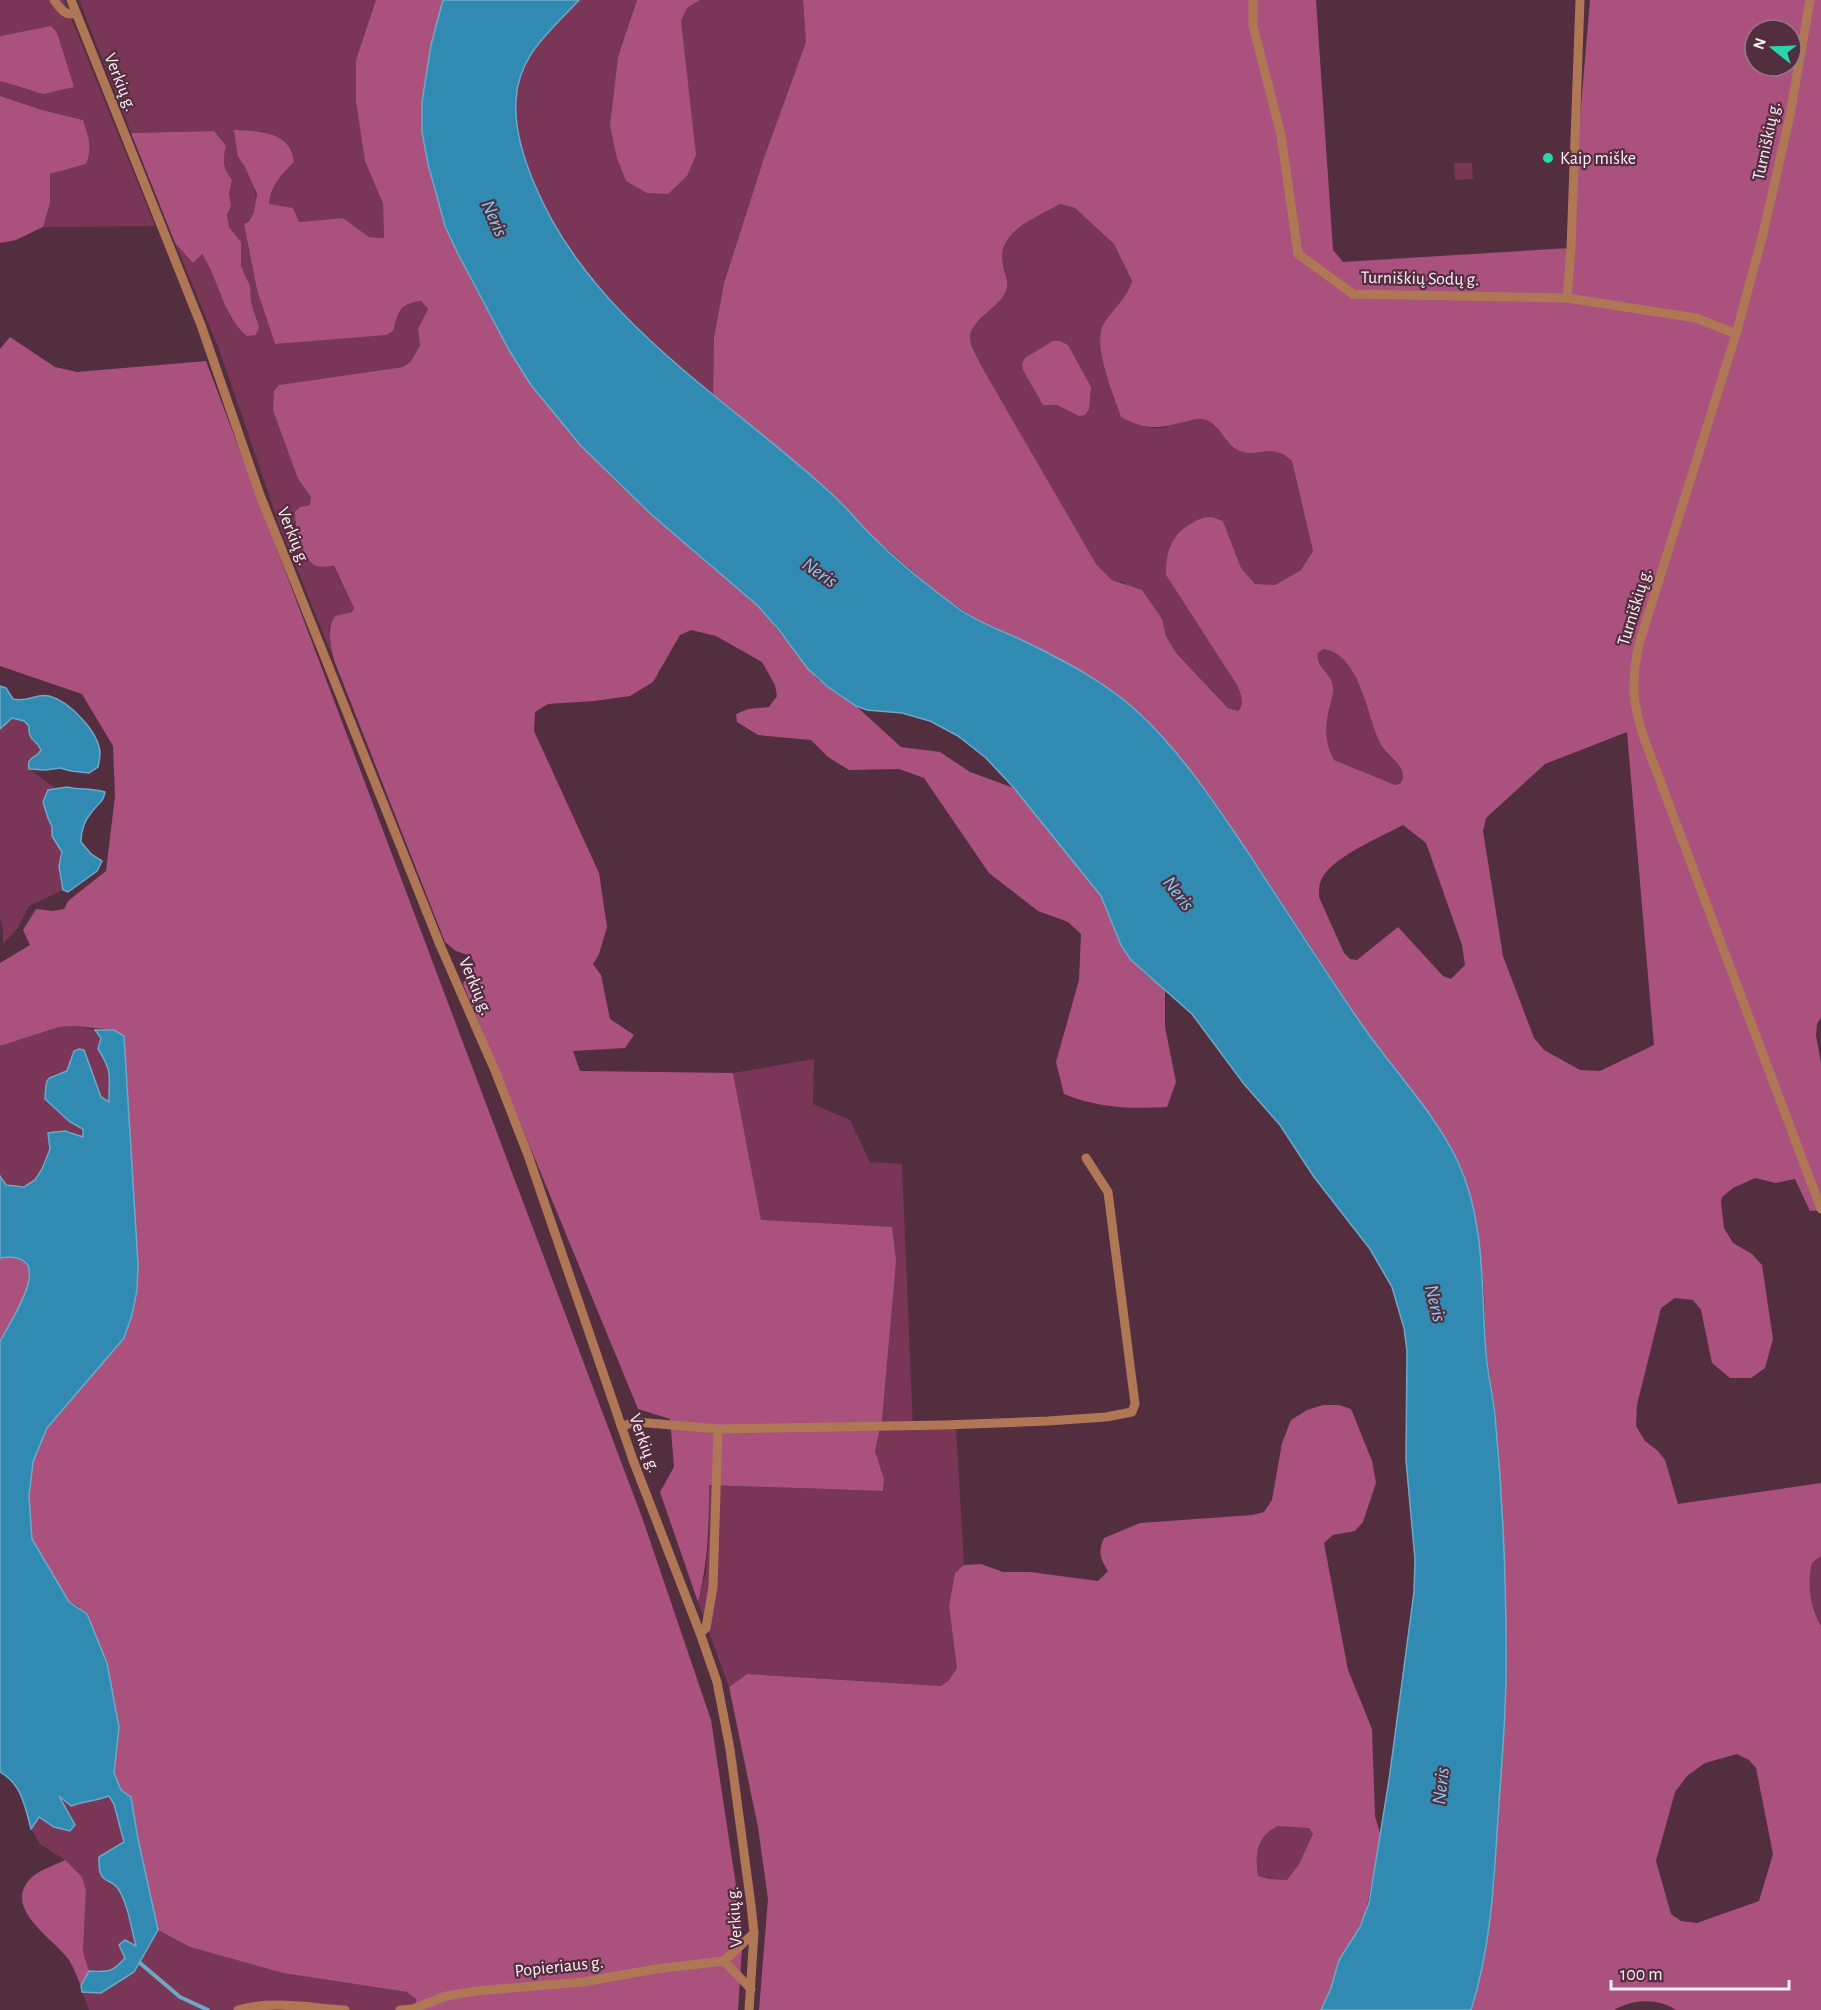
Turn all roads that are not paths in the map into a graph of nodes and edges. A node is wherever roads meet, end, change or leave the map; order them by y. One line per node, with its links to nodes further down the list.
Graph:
1 (54, 0): 6 (street)
2 (71, 0): 6 (street, Verkių g.)
3 (1252, 0): 7 (street, Turniškių Sodų g.)
4 (1580, 0): 7 (street)
5 (1810, 0): 8 (street, Turniškių g.)
6 (76, 13): 11 (street, Verkių g.)
7 (1567, 298): 8 (street, Turniškių Sodų g.)
8 (1736, 334): 10 (street, Turniškių g.)
9 (1086, 1158): 12 (street)
10 (1821, 1209)
11 (621, 1426): 12 (street); 13 (street, Verkių g.)
12 (717, 1429): 13 (street)
13 (700, 1633): 14 (street, Verkių g.)
14 (754, 1933): 15 (street); 16 (street, Verkių g.)
15 (724, 1961): 16 (street); 19 (street, Popieriaus g.)
16 (751, 1989): 20 (street, Verkių g.)
17 (238, 2010): 18 (street)
18 (345, 2010)
19 (400, 2010)
20 (749, 2010)

